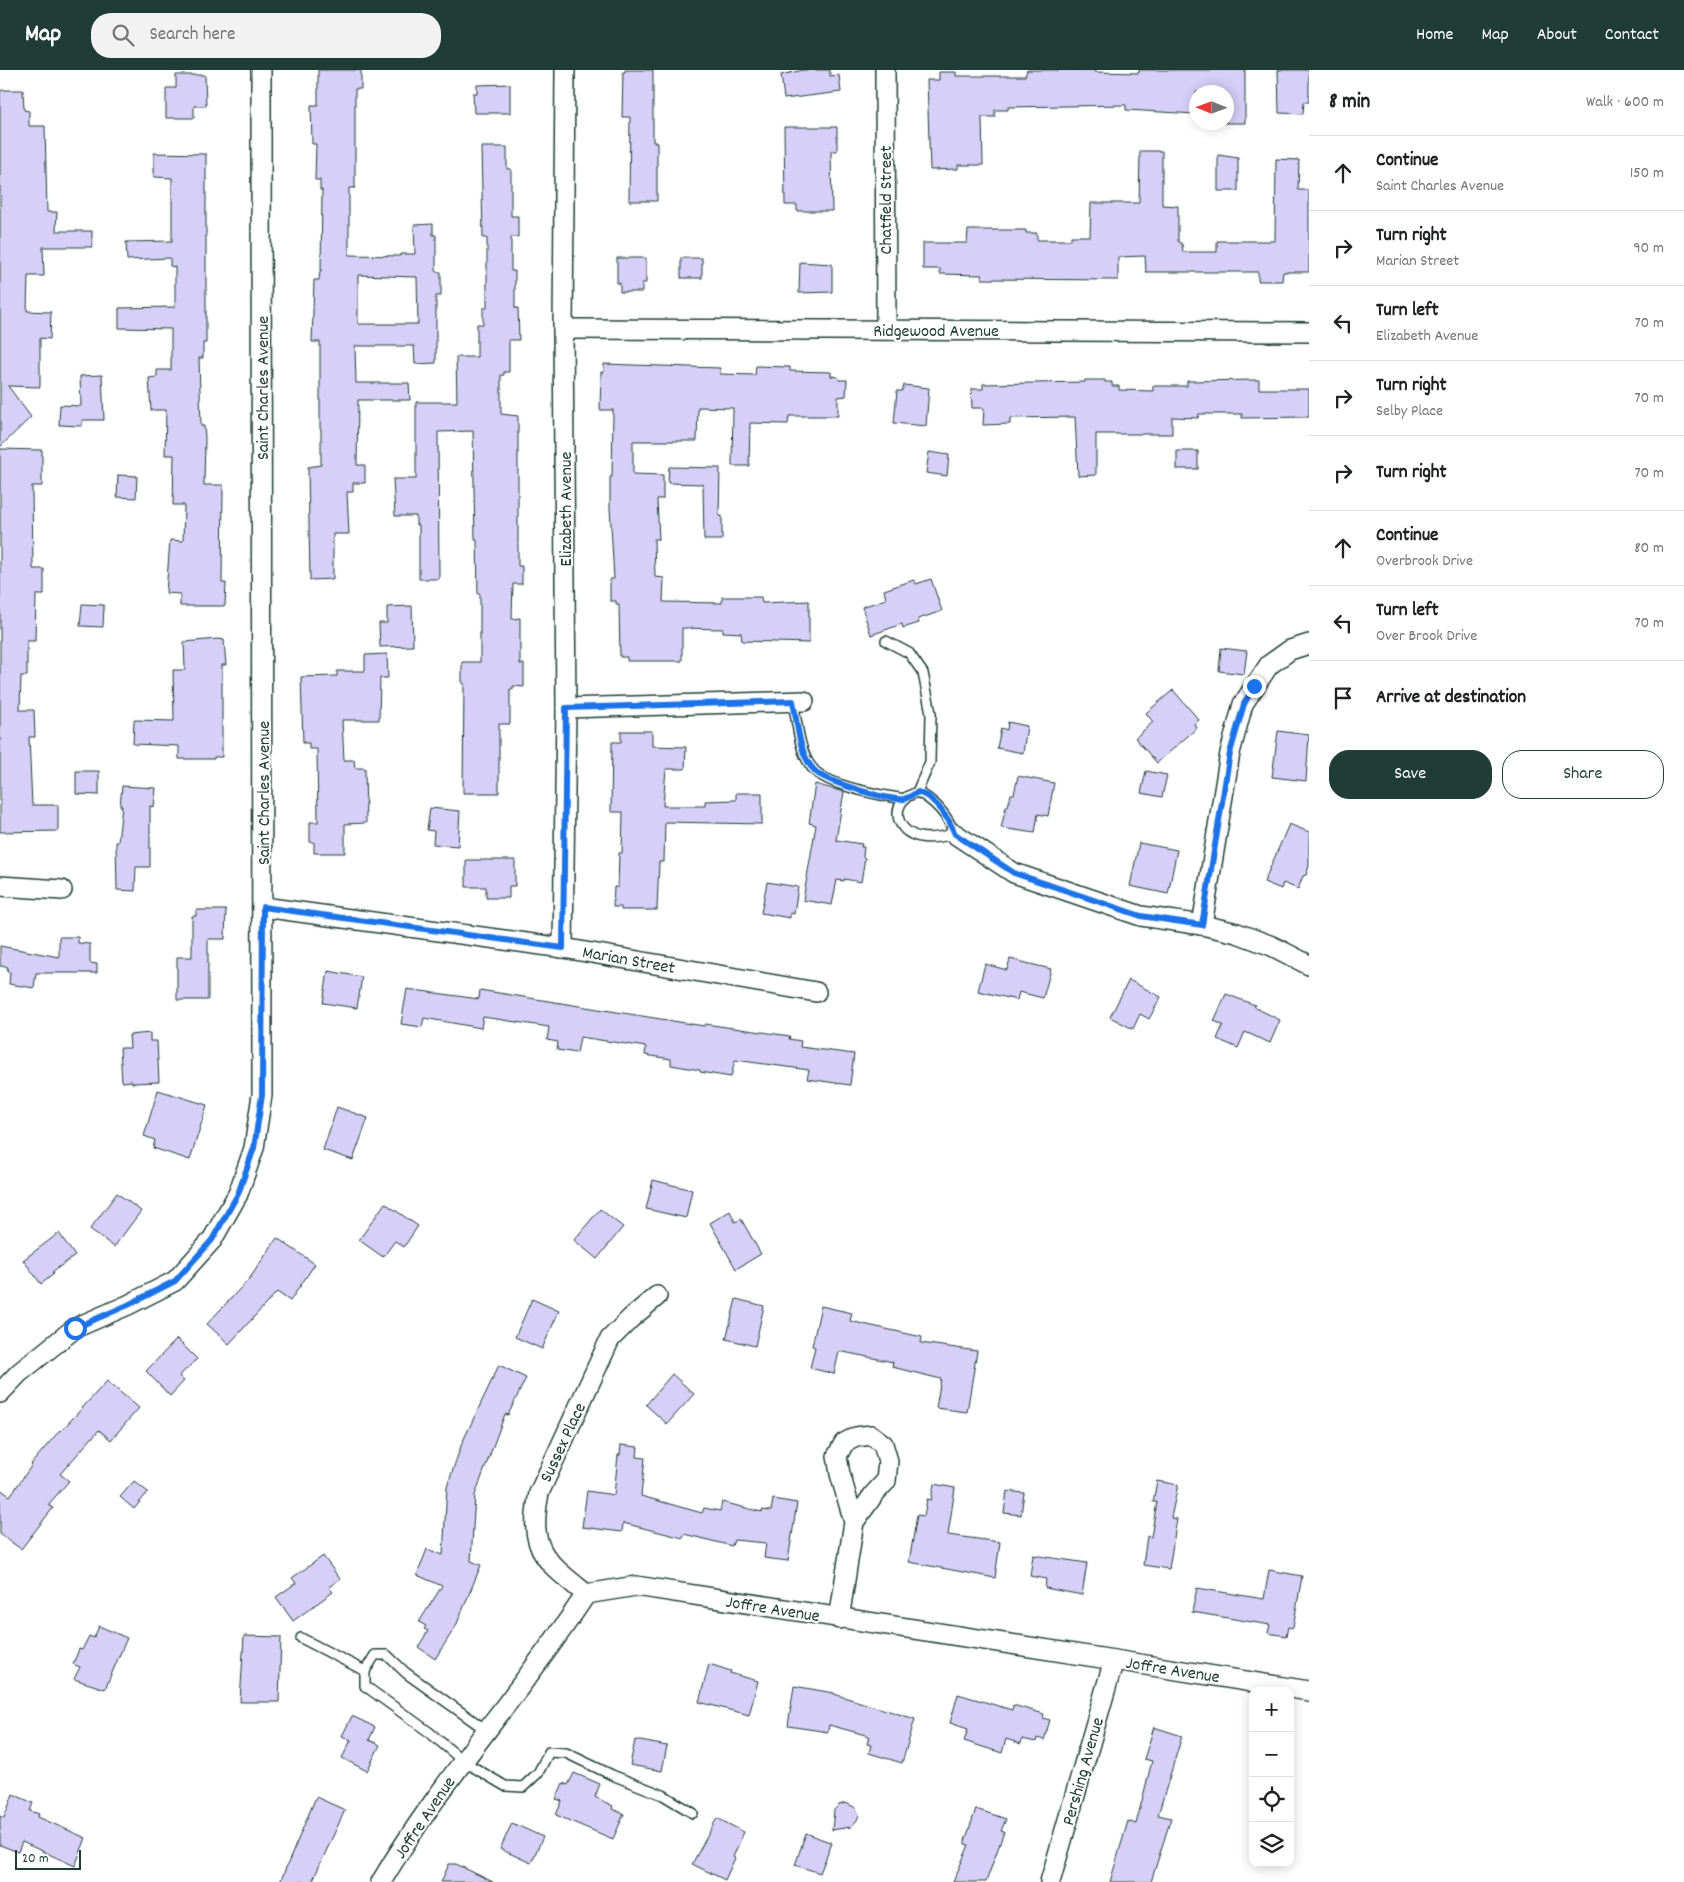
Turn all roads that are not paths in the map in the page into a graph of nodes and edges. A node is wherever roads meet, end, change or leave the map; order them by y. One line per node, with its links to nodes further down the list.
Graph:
1 (261, 70): 16 (street, Saint Charles Avenue)
2 (565, 70): 5 (street, Elizabeth Avenue)
3 (885, 70): 4 (street, Chatfield Street)
4 (886, 329): 5 (street, Ridgewood Avenue); 6 (street, Ridgewood Avenue)
5 (563, 330): 10 (street, Elizabeth Avenue)
6 (1309, 332)
7 (886, 641): 11 (lane)
8 (1309, 644): 17 (street)
9 (799, 701): 10 (street); 12 (lane)
10 (566, 708): 18 (street, Elizabeth Avenue)
11 (918, 792): 12 (lane); 13 (lane)
12 (904, 799): 13 (lane)
13 (955, 834): 17 (street)
14 (0, 886): 15 (street)
15 (62, 890)
16 (263, 907): 18 (street, Marian Street); 22 (street, Saint Charles Avenue)
17 (1202, 925): 19 (street)
18 (563, 948): 20 (street, Marian Street)
19 (1309, 965)
20 (816, 992)
21 (657, 1296): 24 (street, Sussex Place)
22 (0, 1393)
23 (854, 1522): 25 (street)
24 (586, 1594): 25 (street, Joffre Avenue); 30 (street, Joffre Avenue)
25 (839, 1619): 27 (street, Joffre Avenue)
26 (301, 1638): 28 (lane)
27 (1114, 1660): 29 (street, Joffre Avenue); 34 (street, Pershing Avenue)
28 (365, 1671): 30 (lane); 31 (lane)
29 (1309, 1691)
30 (486, 1730): 31 (street, Joffre Avenue)
31 (463, 1760): 32 (lane); 33 (street, Joffre Avenue)
32 (693, 1814)
33 (382, 1882)
34 (1050, 1882)

